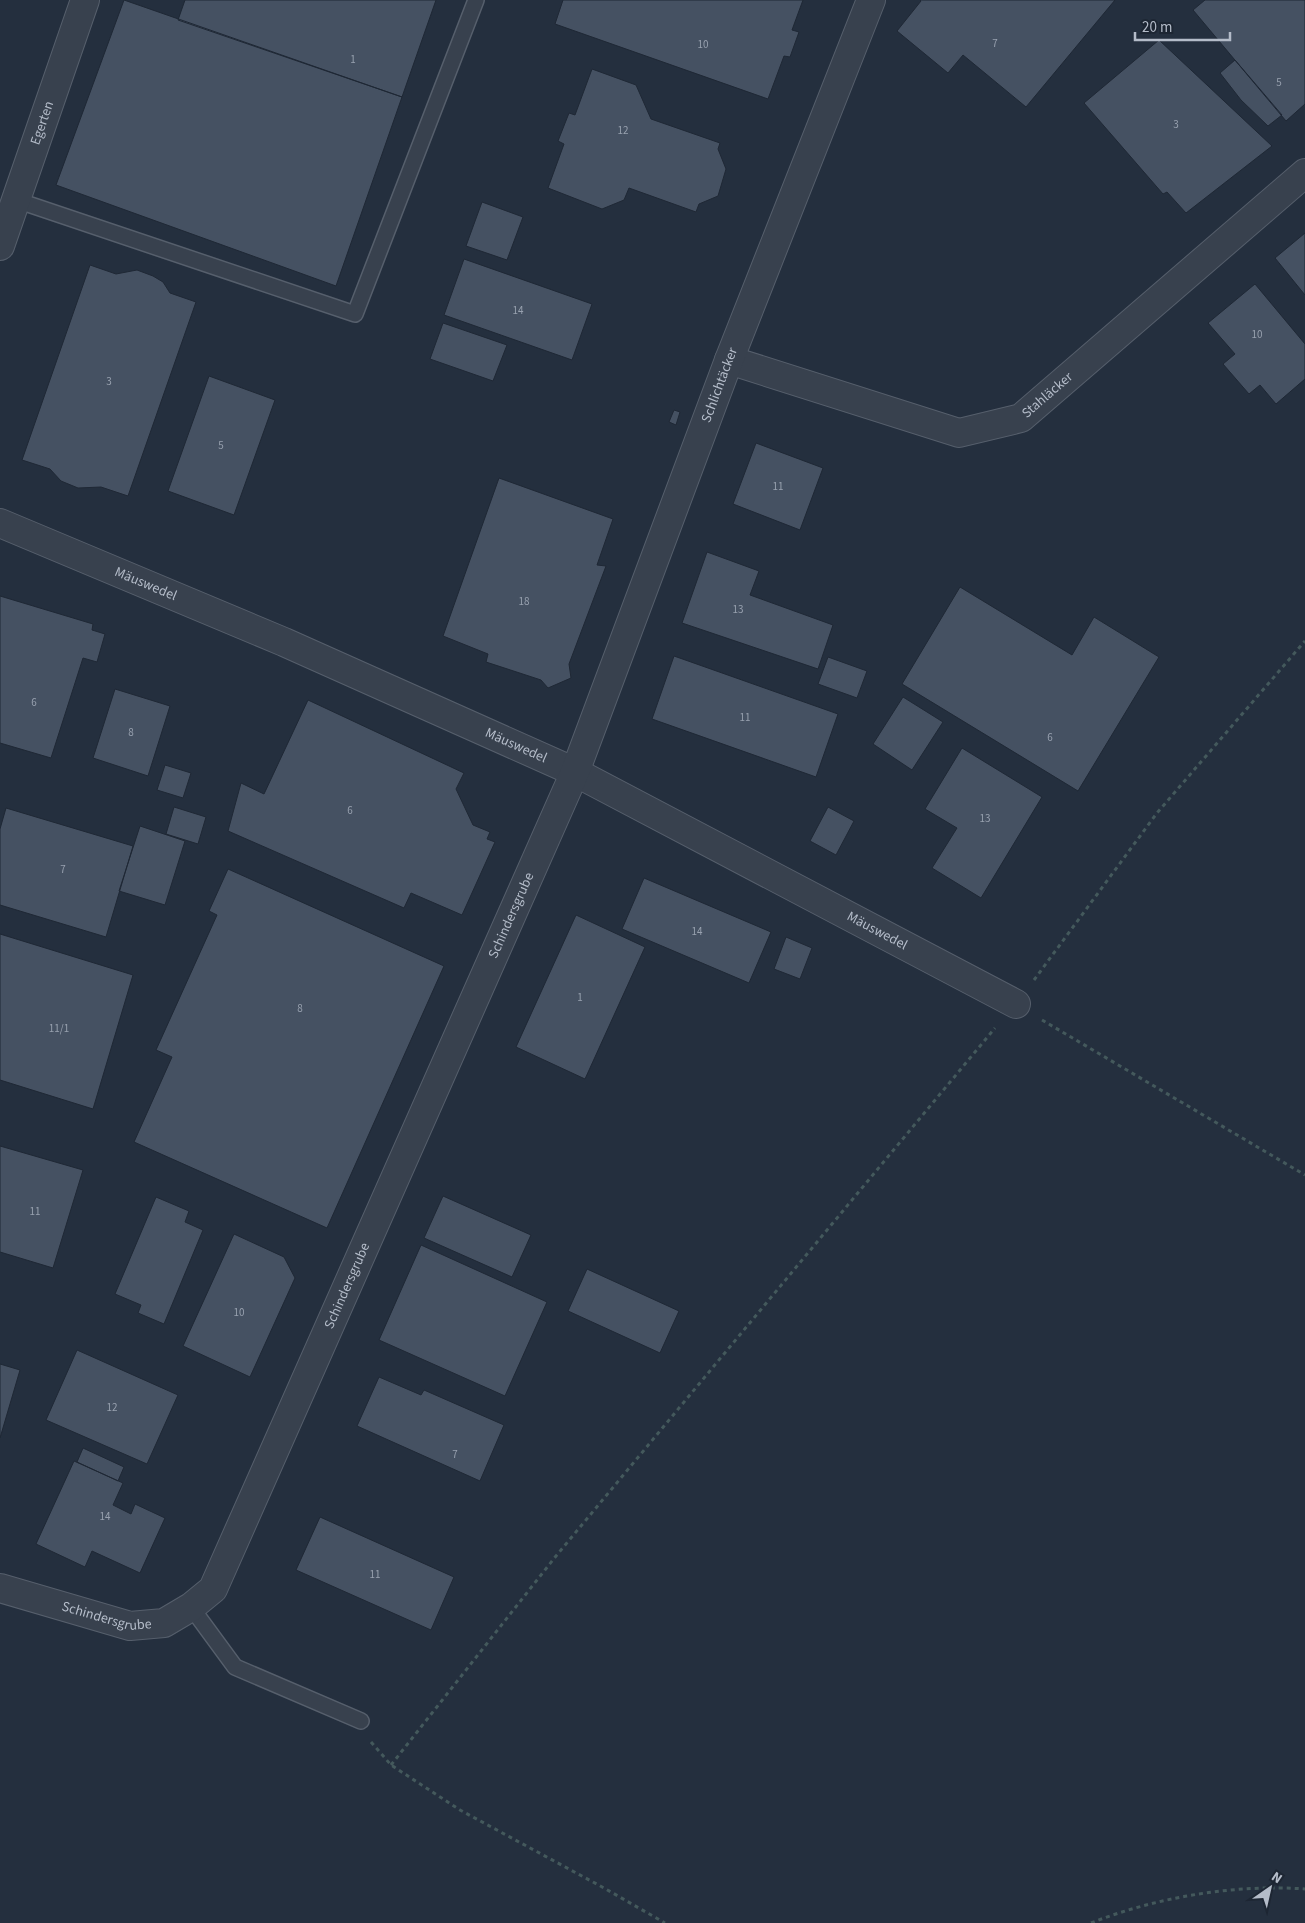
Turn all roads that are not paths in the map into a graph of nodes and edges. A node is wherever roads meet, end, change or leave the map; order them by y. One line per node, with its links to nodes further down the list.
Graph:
1 (85, 0): 5 (street, Egerten)
2 (476, 0): 5 (lane)
3 (871, 0): 7 (street, Schlichtäcker)
4 (1305, 173): 7 (street, Stahläcker)
5 (16, 200): 6 (street, Egerten)
6 (0, 246)
7 (729, 360): 9 (street, Schlichtäcker)
8 (0, 523): 9 (street, Mäuswedel)
9 (574, 772): 10 (street, Mäuswedel); 12 (street, Schindersgrube)
10 (1016, 1004)
11 (0, 1588): 12 (street, Schindersgrube)
12 (191, 1607): 13 (lane)
13 (361, 1721)

